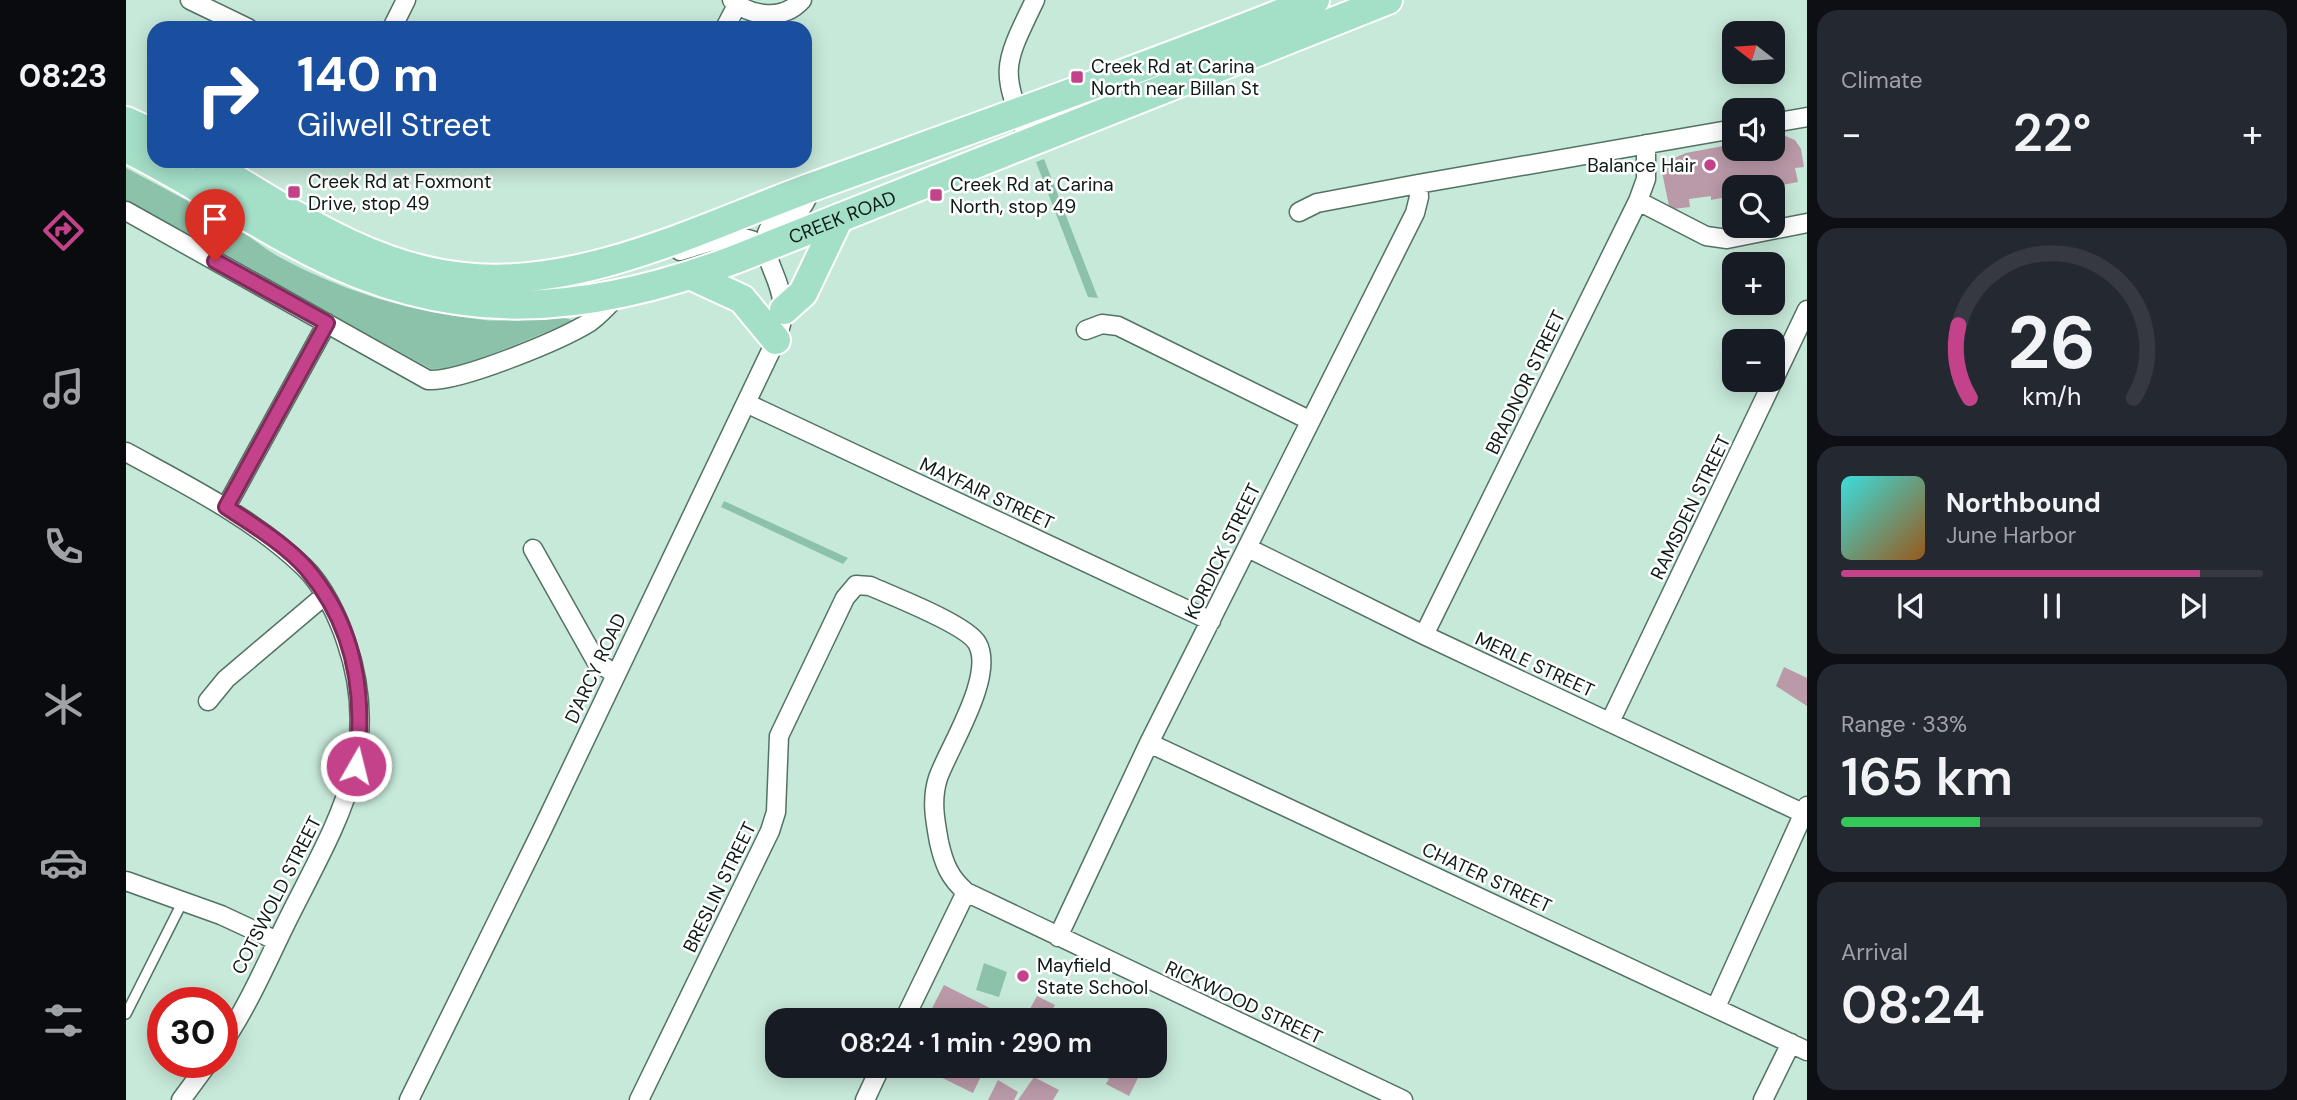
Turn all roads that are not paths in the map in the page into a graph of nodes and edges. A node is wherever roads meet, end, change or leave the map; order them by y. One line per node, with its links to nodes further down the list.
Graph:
1 (190, 0): 8 (street)
2 (406, 0): 9 (street)
3 (802, 0): 6 (street)
4 (1035, 0): 11 (street)
5 (1388, 0): 7 (main road, CREEK ROAD)
6 (734, 3): 10 (street)
7 (1314, 7): 11 (main road, CREEK ROAD); 17 (main road, CREEK ROAD)
8 (234, 21)
9 (396, 21)
10 (728, 21)
11 (1018, 114): 17 (street); 24 (main road, CREEK ROAD)
12 (1807, 117): 13 (street)
13 (1785, 120)
14 (126, 121): 15 (main road)
15 (147, 131)
16 (1722, 131): 18 (street)
17 (1029, 142): 28 (main road, CREEK ROAD)
18 (1646, 144): 23 (street); 25 (street, BRADNOR STREET)
19 (126, 148): 20 (main road, CREEK ROAD)
20 (147, 160)
21 (161, 168): 33 (main road, CREEK ROAD)
22 (217, 168): 30 (main road, CREEK ROAD)
23 (1418, 184): 27 (street); 40 (street, KORDICK STREET)
24 (812, 187): 30 (main road, CREEK ROAD); 31 (street, CREEK ROAD)
25 (1638, 201): 29 (street); 48 (street, BRADNOR STREET)
26 (126, 211): 36 (street)
27 (1299, 212)
28 (839, 218): 31 (main road, CREEK ROAD); 34 (main road)
29 (1807, 223)
30 (650, 247): 31 (street, CREEK ROAD)
31 (766, 247): 32 (main road, CREEK ROAD); 34 (street, D'ARCY ROAD)
32 (692, 276): 33 (main road, CREEK ROAD); 38 (main road)
33 (618, 295): 36 (street)
34 (783, 310): 38 (street, D'ARCY ROAD)
35 (1807, 310): 51 (street, RAMSDEN STREET)
36 (327, 323): 42 (street)
37 (1086, 330): 40 (street)
38 (776, 340): 39 (street, D'ARCY ROAD)
39 (746, 403): 47 (street, MAYFAIR STREET); 49 (street, D'ARCY ROAD)
40 (1309, 420): 43 (street, KORDICK STREET)
41 (126, 452): 42 (street, COTSWOLD STREET)
42 (226, 507): 46 (street, COTSWOLD STREET)
43 (1248, 548): 47 (street, KORDICK STREET); 48 (street, MERLE STREET)
44 (533, 549): 49 (street)
45 (870, 586): 55 (street, RICKWOOD STREET); 68 (street, BRESLIN STREET)
46 (324, 596): 50 (street); 58 (street, COTSWOLD STREET)
47 (1211, 621): 52 (street, KORDICK STREET)
48 (1424, 635): 51 (street, MERLE STREET)
49 (616, 674): 67 (street, D'ARCY ROAD)
50 (208, 701)
51 (1610, 722): 53 (street, MERLE STREET)
52 (1149, 743): 57 (street, KORDICK STREET); 59 (street, CHATER STREET)
53 (1806, 811): 59 (street)
54 (126, 881): 56 (street)
55 (966, 892): 57 (street, RICKWOOD STREET); 60 (street)
56 (183, 901): 58 (street); 61 (lane)
57 (1058, 937): 70 (street, RICKWOOD STREET)
58 (277, 941): 62 (street, COTSWOLD STREET)
59 (1716, 1007): 63 (street, CHATER STREET)
60 (910, 1008)
61 (126, 1014)
62 (238, 1014)
63 (1799, 1047): 71 (street)
64 (197, 1078): 66 (street)
65 (875, 1078): 69 (street)
66 (181, 1100)
67 (409, 1100)
68 (639, 1100)
69 (865, 1100)
70 (1403, 1100)
71 (1763, 1100)

